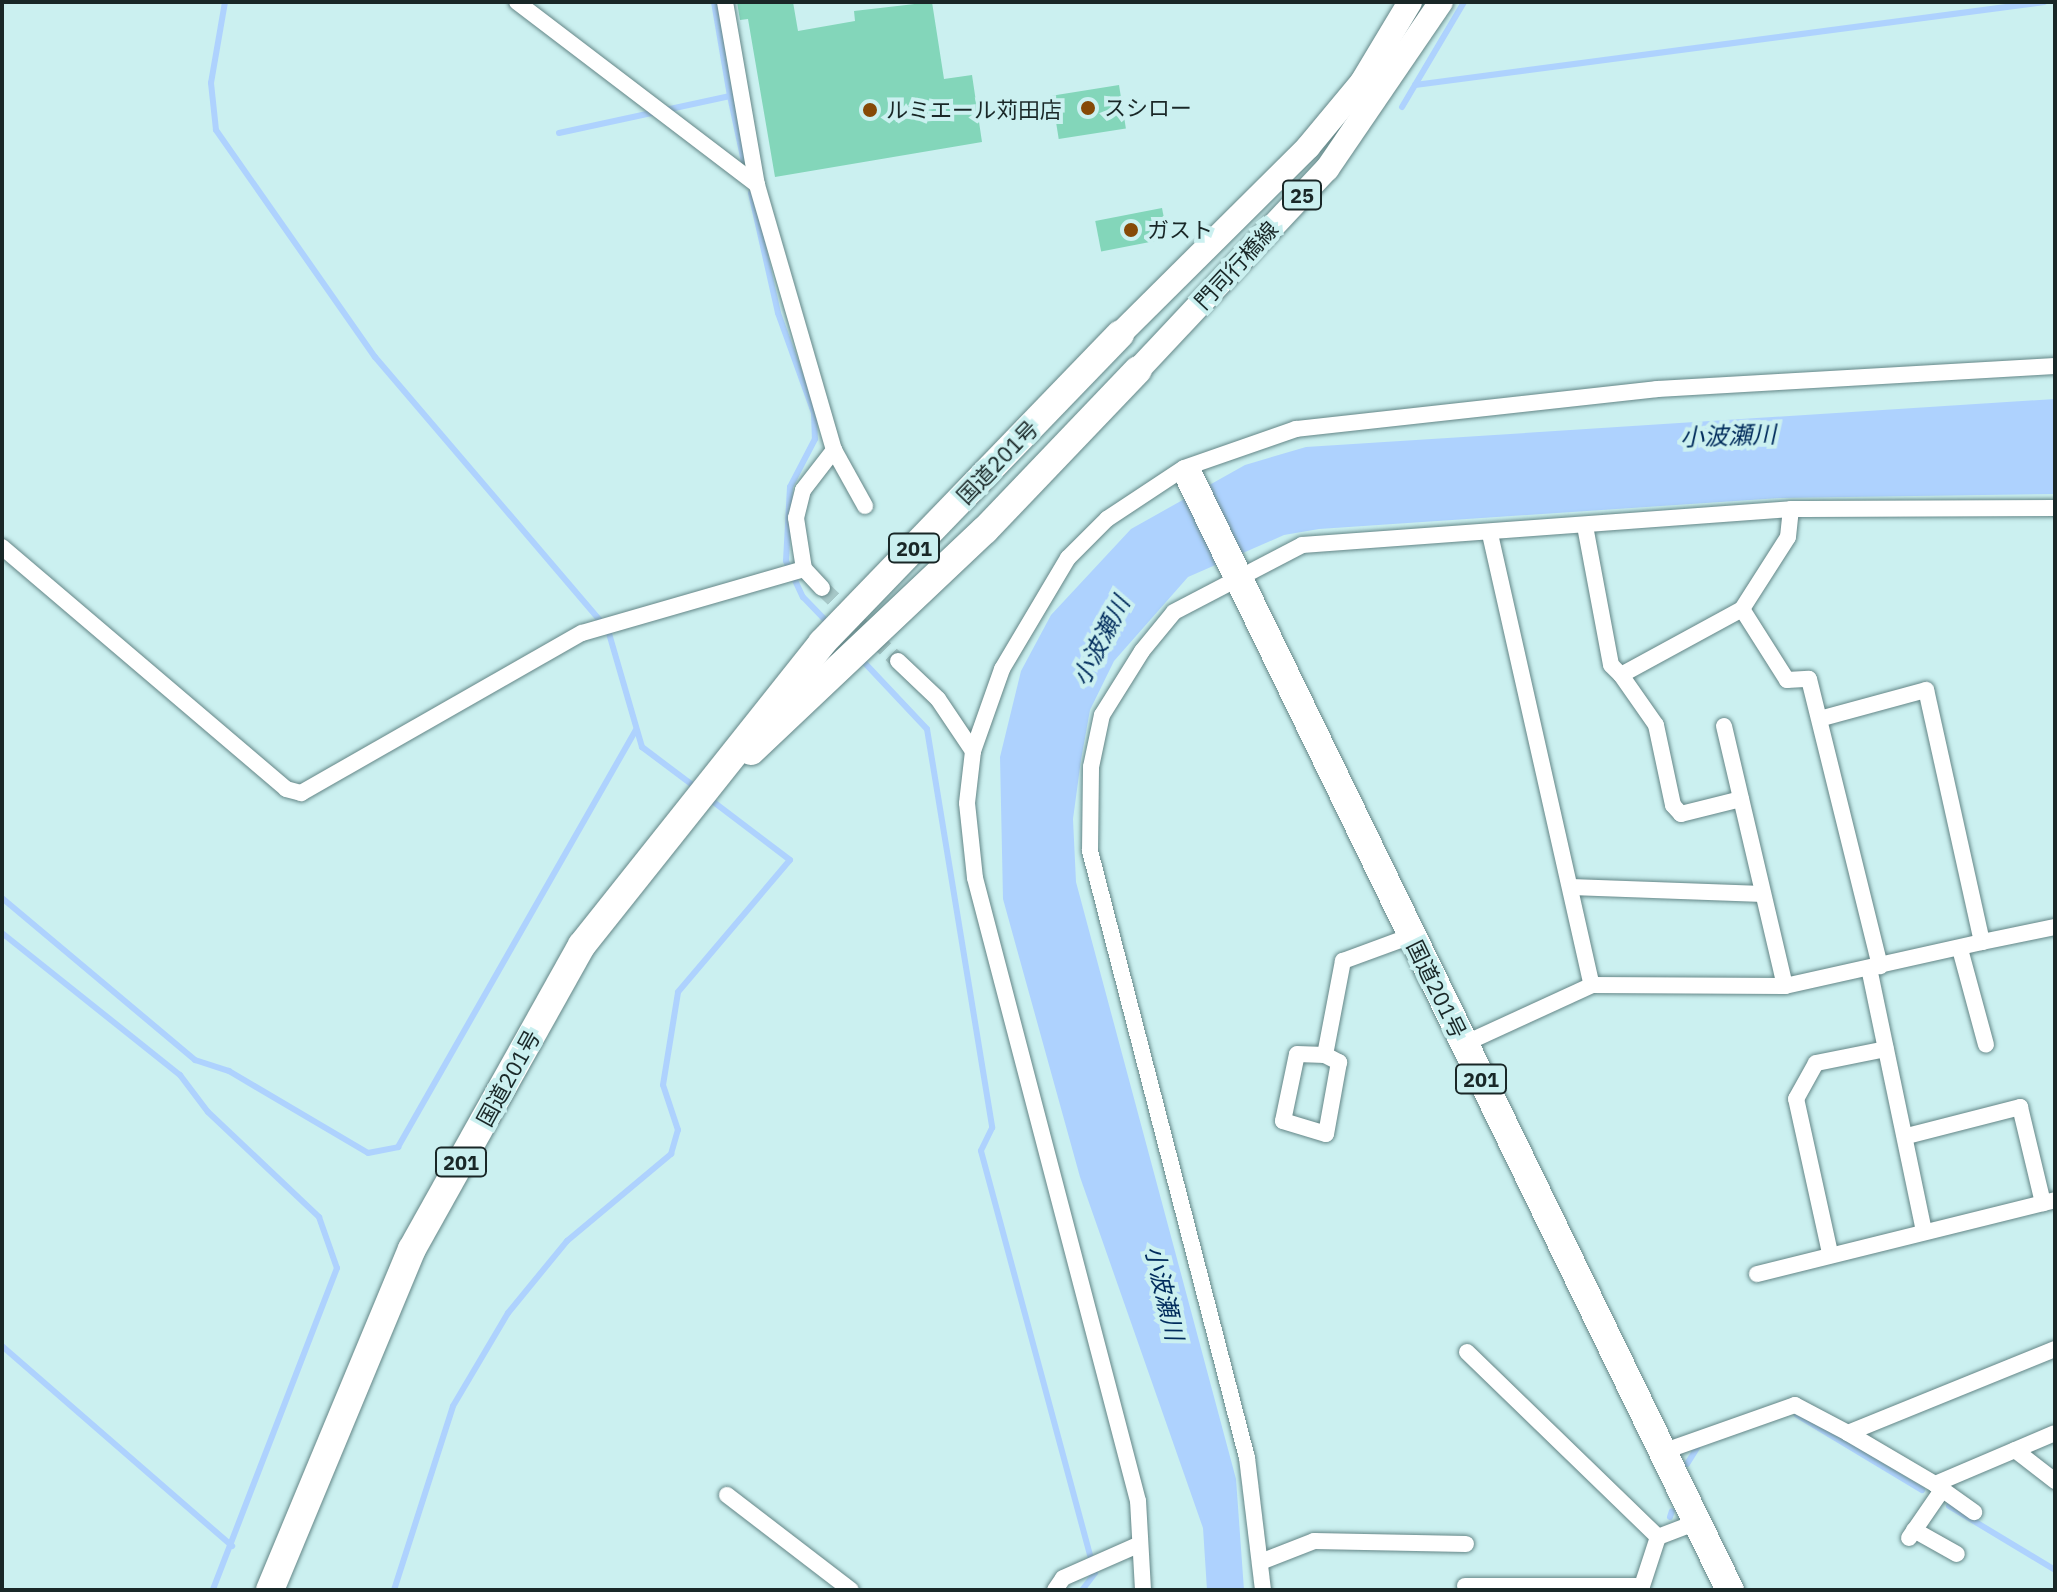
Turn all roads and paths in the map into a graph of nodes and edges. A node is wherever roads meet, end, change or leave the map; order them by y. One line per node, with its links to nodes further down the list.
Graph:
1 (517, 2): 5 (street)
2 (725, 2): 5 (street)
3 (1410, 2): 6 (main road, 門司行橋線 / 25)
4 (1441, 2): 8 (main road, 門司行橋線 / 25)
5 (757, 185): 9 (street)
6 (1120, 334): 26 (highway, 国道201号 / 201)
7 (2055, 366): 25 (street)
8 (1138, 370): 26 (highway, 国道201号 / 201)
9 (834, 450): 11 (street); 17 (street)
10 (1188, 474): 18 (highway, 国道201号 / 201)
11 (865, 506)
12 (2055, 508): 13 (street)
13 (1791, 509): 14 (street); 20 (street)
14 (1585, 526): 15 (street); 22 (street)
15 (1490, 534): 18 (street); 28 (street)
16 (2, 547): 17 (street)
17 (804, 569): 19 (street)
18 (1234, 573): 31 (highway, 国道201号 / 201); 61 (street)
19 (822, 588)
20 (1742, 609): 22 (street); 23 (street)
21 (898, 661): 25 (street)
22 (1621, 675): 27 (street)
23 (1823, 718): 32 (street); 34 (street)
24 (1724, 726): 27 (street)
25 (973, 751): 58 (street)
26 (723, 775): 63 (highway, 国道201号 / 201)
27 (1741, 799): 29 (street)
28 (1572, 887): 29 (street); 35 (street)
29 (1762, 894): 36 (street)
30 (2055, 927): 32 (street)
31 (1411, 936): 37 (highway, 国道201号 / 201); 40 (street)
32 (1982, 942): 33 (street)
33 (1960, 949): 34 (street); 38 (street)
34 (1874, 967): 36 (street); 39 (street)
35 (1592, 985): 36 (street); 37 (street)
36 (1785, 986)
37 (1464, 1044): 51 (highway, 国道201号 / 201)
38 (1986, 1045)
39 (1886, 1049): 41 (street); 44 (street)
40 (1325, 1055): 40 (street)
41 (1907, 1136): 42 (street); 43 (street)
42 (2049, 1201): 43 (street)
43 (1923, 1227): 44 (street)
44 (1830, 1253): 45 (street)
45 (1757, 1274)
46 (2055, 1349): 48 (street)
47 (1467, 1352): 57 (street)
48 (1848, 1433): 51 (street); 53 (street)
49 (2055, 1433): 50 (street)
50 (2015, 1450): 52 (street); 53 (street)
51 (1662, 1452): 56 (highway, 国道201号 / 201)
52 (2055, 1481)
53 (1938, 1487): 55 (street); 60 (street)
54 (727, 1495): 64 (street)
55 (1974, 1512)
56 (1697, 1522): 57 (street); 68 (highway, 国道201号 / 201)
57 (1658, 1537): 62 (street)
58 (1140, 1544): 65 (street); 66 (street)
59 (1466, 1544): 61 (street)
60 (1957, 1554)
61 (1263, 1561): 67 (street)
62 (1465, 1586)
63 (270, 1590)
64 (851, 1590)
65 (1055, 1590)
66 (1143, 1590)
67 (1263, 1590)
68 (1730, 1590)

